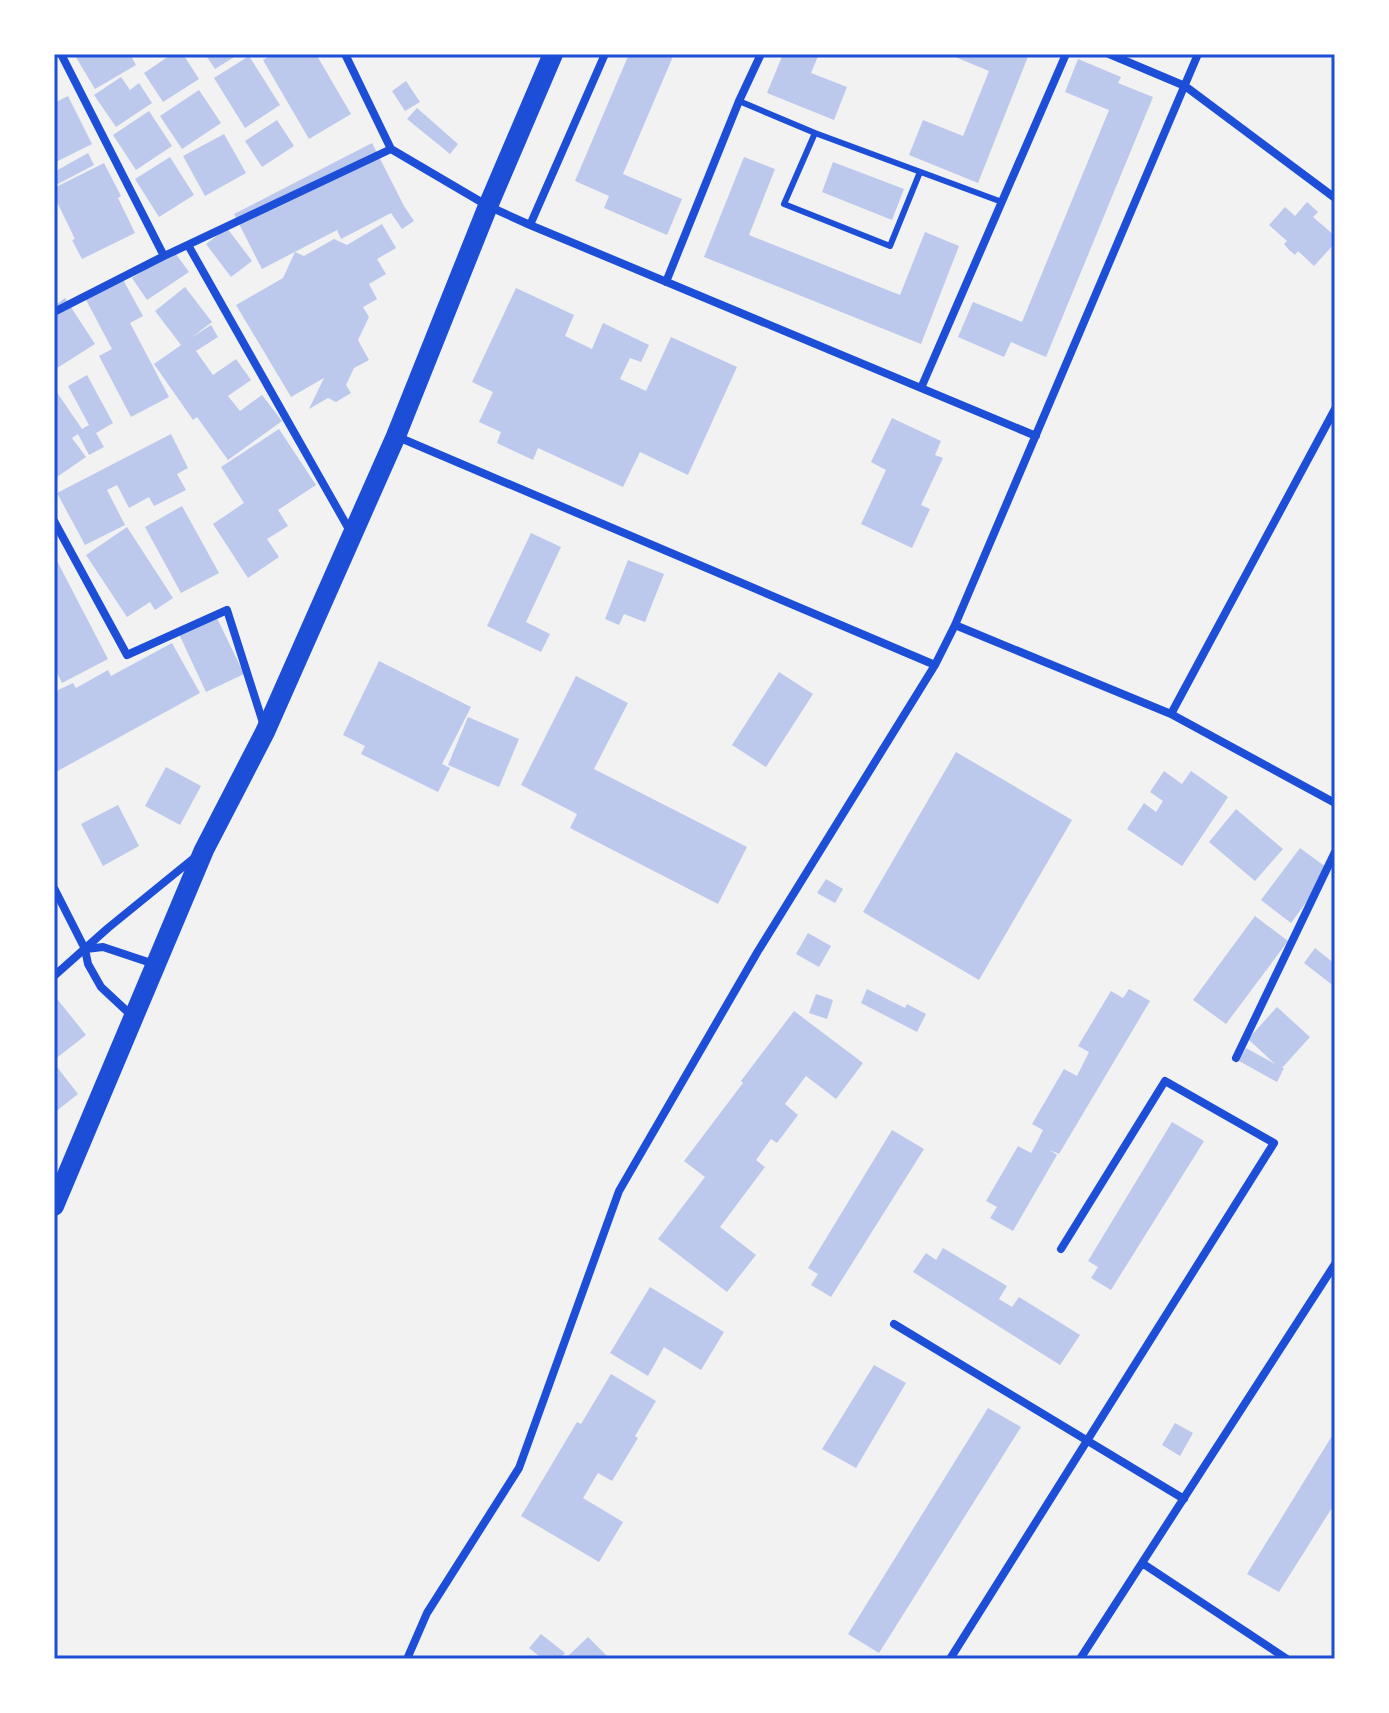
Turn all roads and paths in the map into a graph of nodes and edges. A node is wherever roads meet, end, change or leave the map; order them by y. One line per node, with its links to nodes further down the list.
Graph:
1 (61, 54): 19 (street)
2 (345, 54): 12 (street)
3 (553, 54): 16 (main road)
4 (605, 54): 17 (street)
5 (761, 54): 10 (street)
6 (1066, 54): 15 (street)
7 (1109, 54): 9 (street)
8 (1198, 54): 9 (street)
9 (1185, 86): 14 (street); 25 (street)
10 (739, 101): 11 (lane); 20 (street)
11 (815, 133): 13 (lane); 13 (lane)
12 (391, 149): 16 (street); 18 (street)
13 (920, 172): 15 (lane)
14 (1335, 198)
15 (1002, 202): 22 (street)
16 (488, 206): 17 (street); 24 (main road)
17 (530, 225): 20 (street)
18 (188, 245): 19 (street); 27 (street)
19 (164, 256): 21 (street)
20 (666, 282): 22 (street)
21 (54, 312)
22 (921, 388): 25 (street)
23 (1335, 409): 30 (street)
24 (396, 436): 27 (main road); 29 (street)
25 (1036, 436): 28 (street)
26 (54, 521): 31 (street)
27 (352, 535): 31 (main road)
28 (955, 625): 29 (street); 30 (street)
29 (935, 665): 48 (street)
30 (1171, 714): 32 (street)
31 (265, 732): 33 (main road)
32 (1335, 803)
33 (204, 850): 36 (street); 37 (main road)
34 (1335, 852): 40 (street)
35 (54, 888): 36 (street)
36 (85, 949): 37 (street); 38 (street); 39 (street)
37 (155, 964): 39 (main road)
38 (54, 976)
39 (133, 1017): 41 (main road)
40 (1236, 1058)
41 (54, 1206)
42 (1061, 1249): 45 (street)
43 (1335, 1264): 46 (street)
44 (894, 1324): 45 (street)
45 (1087, 1441): 46 (street); 49 (street)
46 (1184, 1499): 47 (street)
47 (1142, 1563): 50 (street); 51 (street)
48 (407, 1659)
49 (950, 1659)
50 (1080, 1659)
51 (1287, 1659)

